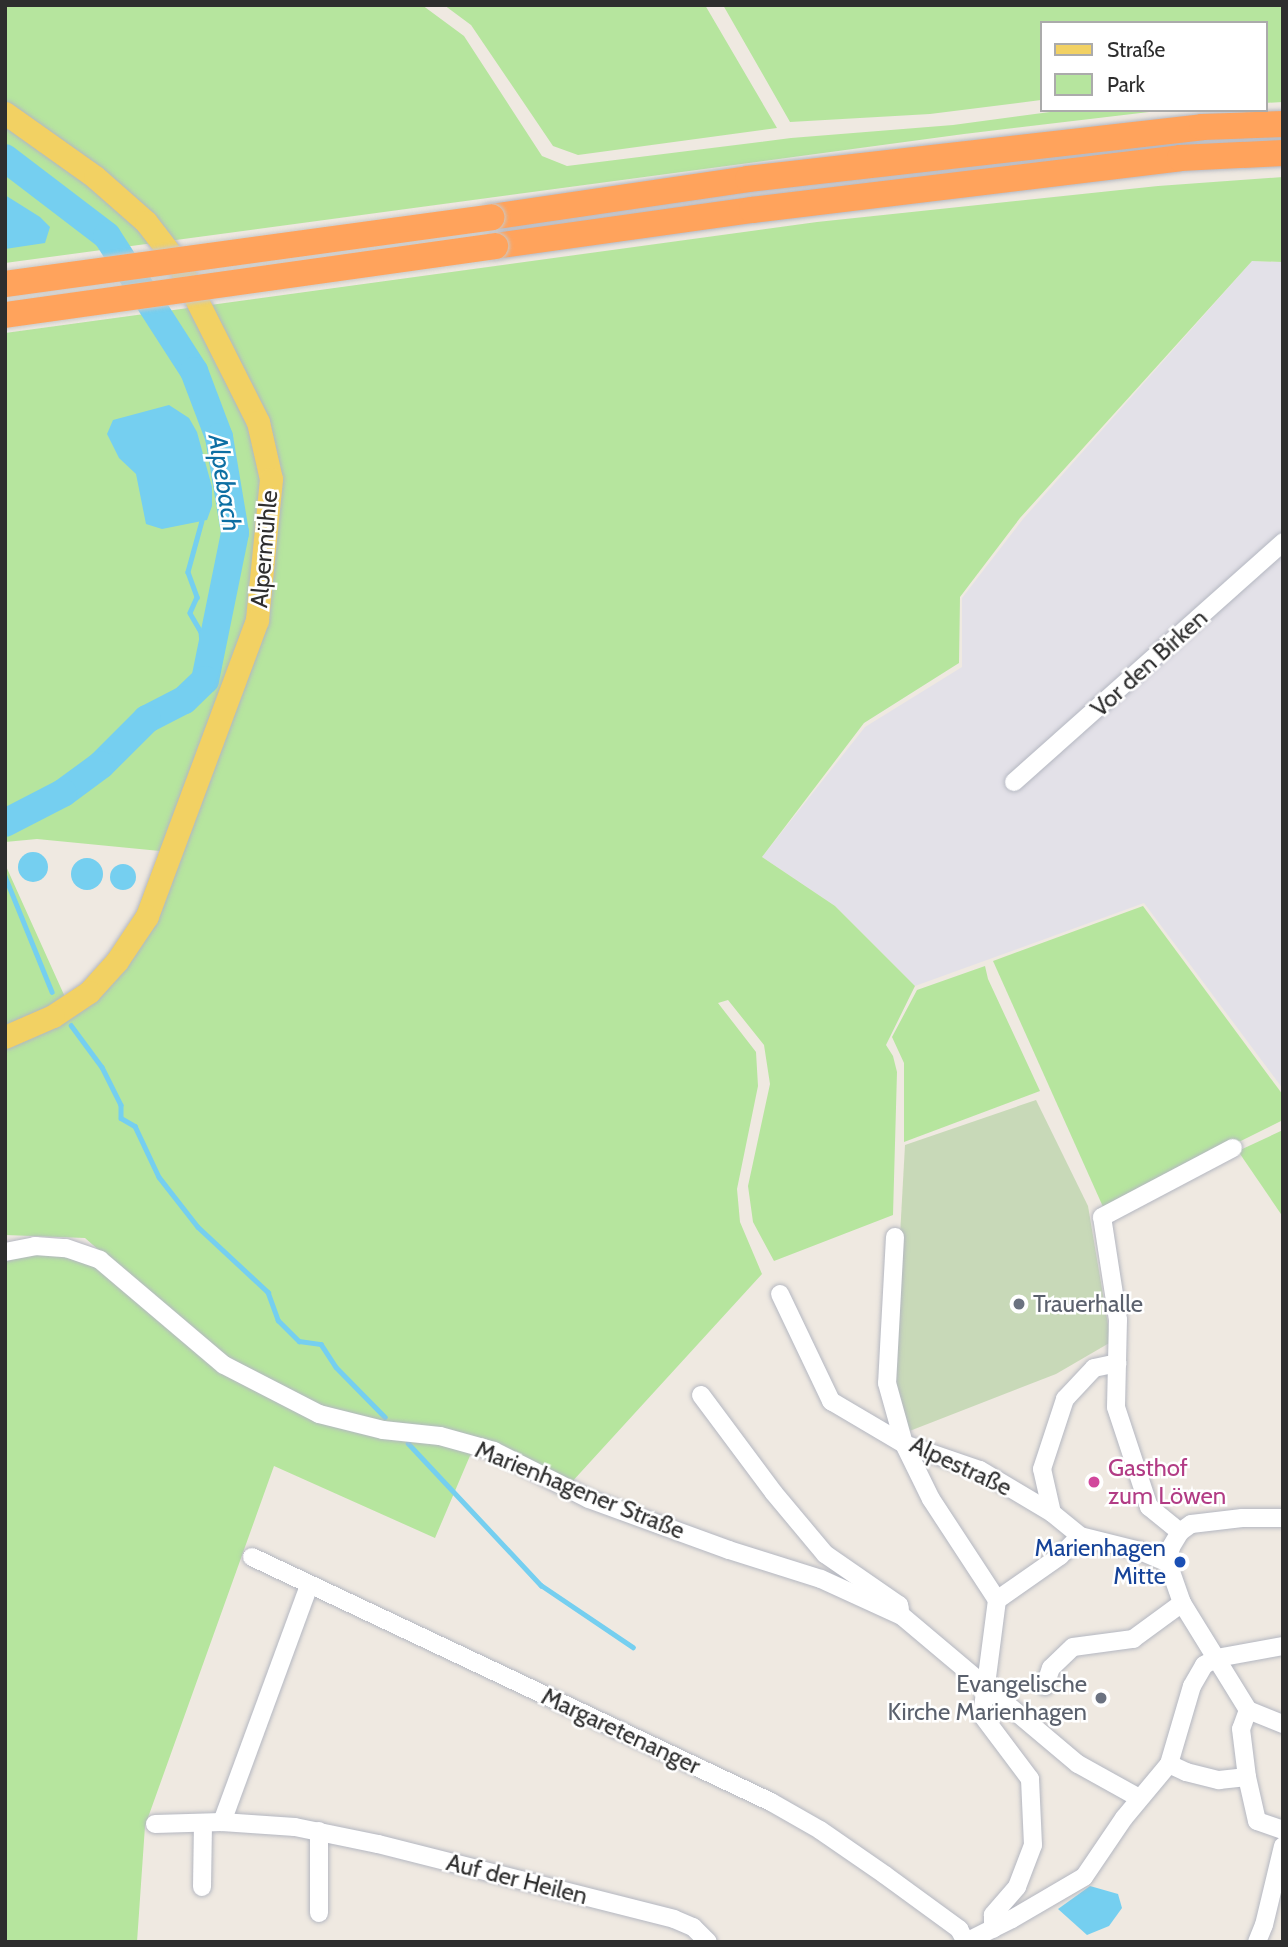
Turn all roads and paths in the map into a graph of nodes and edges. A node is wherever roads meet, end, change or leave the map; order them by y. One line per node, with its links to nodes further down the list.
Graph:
1 (5, 113): 8 (main road, Alpermühle)
2 (1283, 124): 4 (highway, bridge)
3 (1283, 153): 5 (highway, bridge)
4 (5, 284)
5 (5, 315)
6 (1283, 542): 7 (street, Vor den Birken)
7 (1014, 782)
8 (5, 1037)
9 (1233, 1148): 13 (street)
10 (895, 1237): 15 (street, Alpestraße)
11 (5, 1252): 25 (street, Marienhagener Straße)
12 (780, 1294): 15 (street)
13 (1117, 1363): 16 (street); 18 (street)
14 (701, 1395): 25 (street, Marienhagener Straße)
15 (904, 1444): 16 (street, Alpestraße); 23 (street)
16 (1052, 1513): 19 (street, Alpestraße)
17 (1283, 1518): 18 (street)
18 (1180, 1532): 21 (street)
19 (1080, 1536): 21 (street); 23 (street)
20 (252, 1557): 22 (street, Margaretenanger)
21 (1168, 1563): 24 (street)
22 (309, 1585): 35 (street); 45 (street, Margaretenanger)
23 (997, 1600): 29 (street)
24 (1182, 1603): 27 (street); 28 (street)
25 (902, 1616): 29 (street, Marienhagener Straße)
26 (1283, 1646): 27 (street)
27 (1217, 1658): 30 (street); 32 (street)
28 (1045, 1686)
29 (986, 1690): 34 (street, Marienhagener Straße); 43 (street)
30 (1248, 1710): 31 (street); 33 (street)
31 (1283, 1724)
32 (1169, 1764): 33 (street); 34 (street)
33 (1247, 1777): 38 (street)
34 (1139, 1798): 43 (street)
35 (222, 1822): 37 (street, Auf der Heilen); 39 (street, Auf der Heilen)
36 (155, 1824): 37 (street, Auf der Heilen)
37 (203, 1825): 41 (street)
38 (1283, 1830)
39 (319, 1831): 42 (street); 44 (street, Auf der Heilen)
40 (1283, 1846): 46 (street)
41 (202, 1887)
42 (319, 1913)
43 (993, 1929): 45 (street)
44 (708, 1942)
45 (966, 1942)
46 (1257, 1942)

